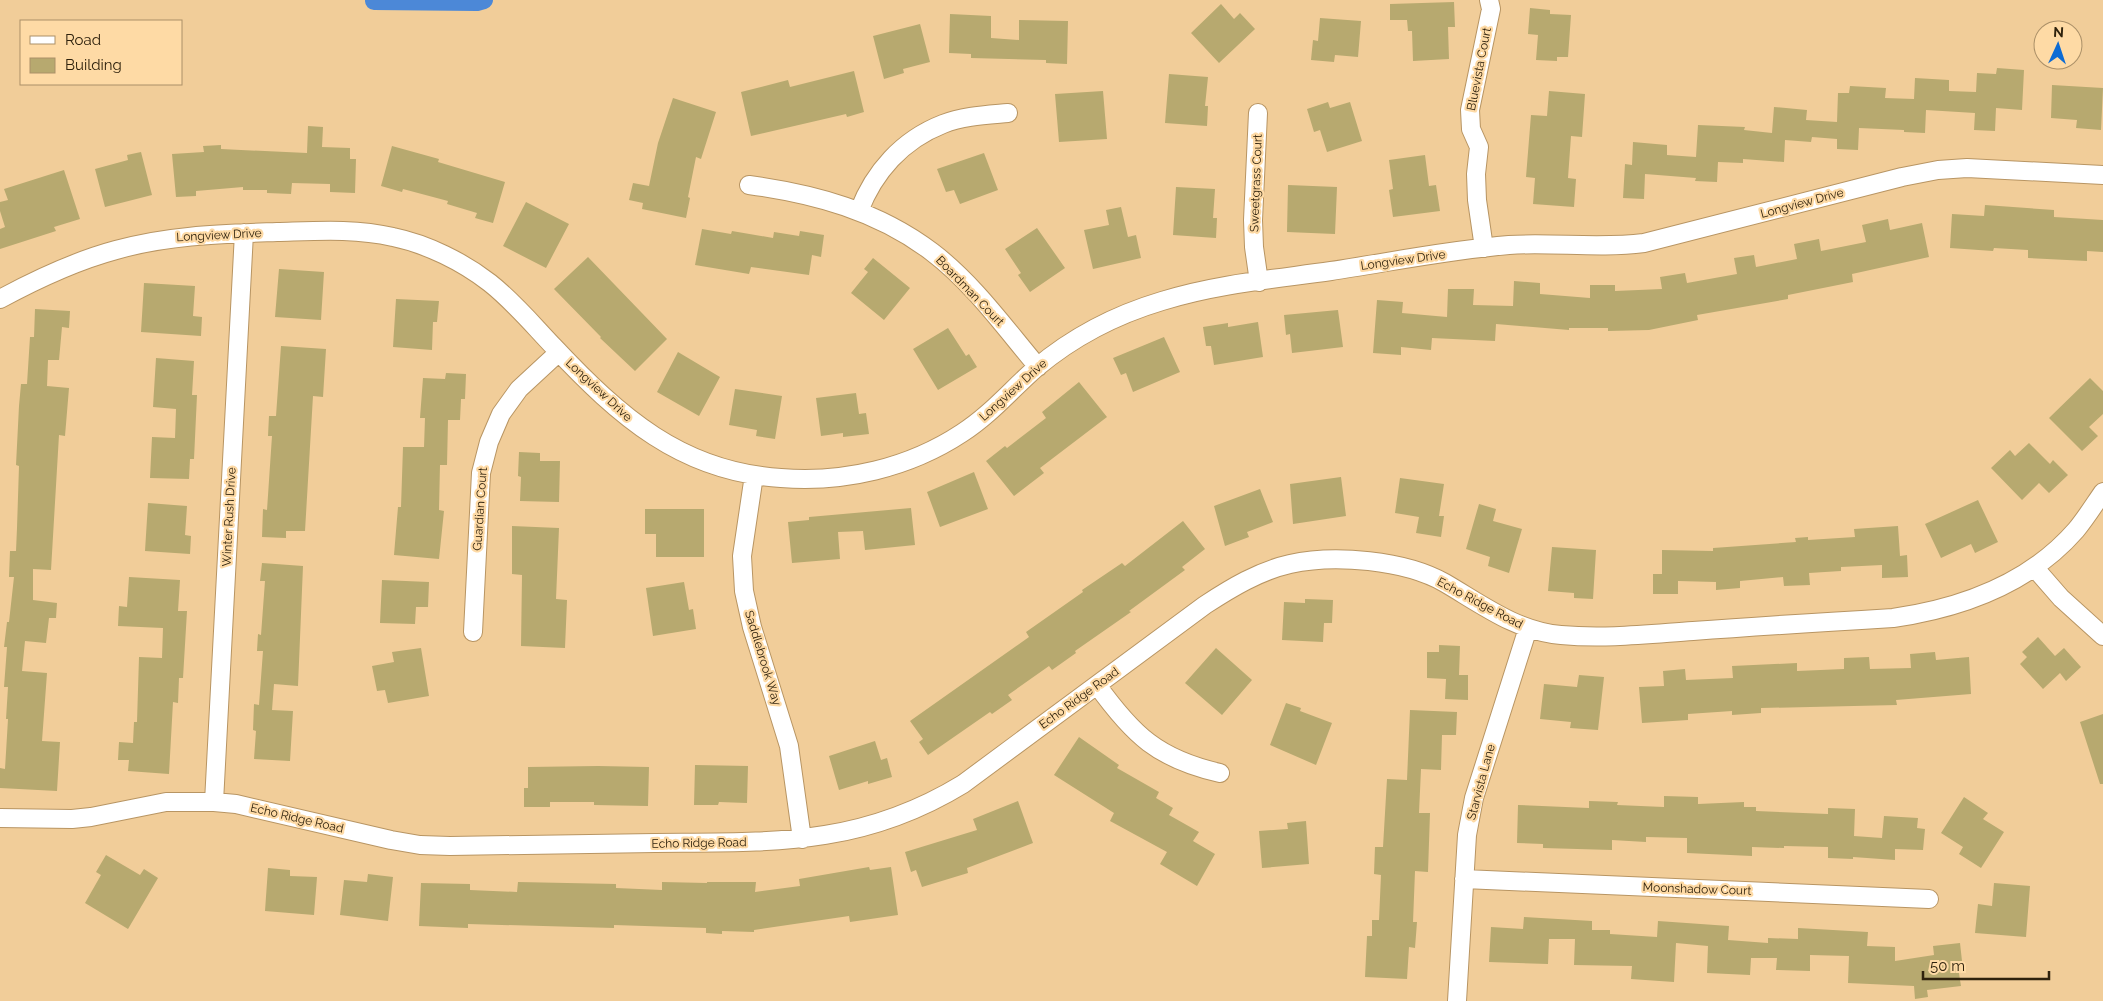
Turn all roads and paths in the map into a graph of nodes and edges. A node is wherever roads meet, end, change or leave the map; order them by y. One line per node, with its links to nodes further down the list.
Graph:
1 (1492, 3): 8 (street, Bluevista Court)
2 (1008, 113): 6 (street)
3 (1258, 113): 9 (street, Sweetgrass Court)
4 (2103, 175): 8 (street, Longview Drive)
5 (749, 185): 6 (street, Boardman Court)
6 (859, 211): 12 (street, Boardman Court)
7 (244, 233): 10 (street, Longview Drive); 11 (street, Longview Drive); 21 (street, Winter Rush Drive)
8 (1484, 248): 9 (street, Longview Drive)
9 (1259, 282): 12 (street, Longview Drive)
10 (0, 299)
11 (559, 352): 13 (street, Longview Drive); 17 (street, Guardian Court)
12 (1038, 366): 13 (street, Longview Drive)
13 (754, 475): 23 (street, Saddlebrook Way)
14 (2103, 492): 15 (street, Echo Ridge Road)
15 (2034, 567): 16 (street, Echo Ridge Road); 18 (street)
16 (1528, 628): 19 (street, Echo Ridge Road); 24 (street, Starvista Lane)
17 (473, 632)
18 (2103, 636)
19 (1097, 685): 20 (street); 23 (street, Echo Ridge Road)
20 (1220, 774)
21 (214, 802): 22 (street, Echo Ridge Road); 23 (street, Echo Ridge Road)
22 (0, 818)
23 (802, 839)
24 (1464, 879): 25 (street, Moonshadow Court); 26 (street, Starvista Lane)
25 (1929, 899)
26 (1457, 1001)

